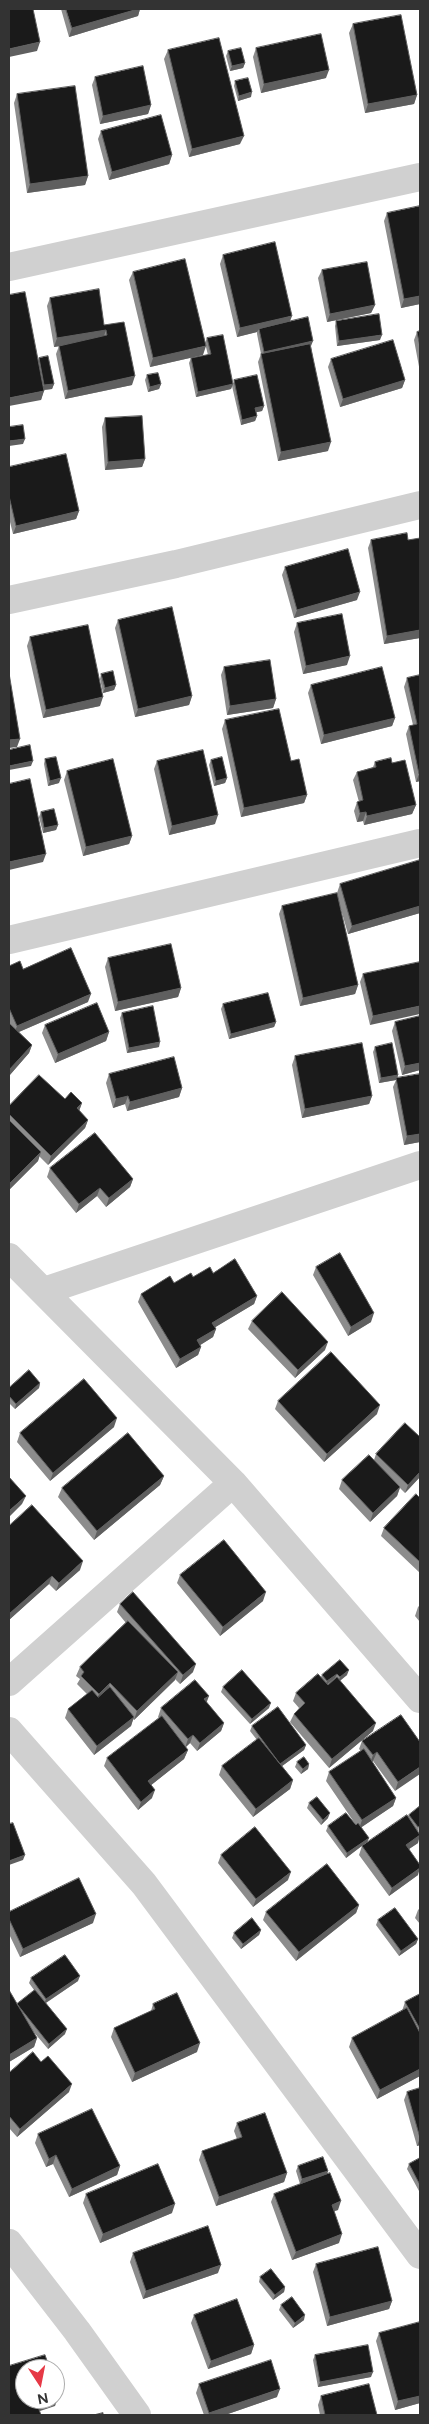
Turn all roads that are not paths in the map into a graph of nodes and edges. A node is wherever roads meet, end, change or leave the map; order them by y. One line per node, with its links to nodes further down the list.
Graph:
1 (420, 178): 2 (street)
2 (9, 267)
3 (420, 505): 4 (street)
4 (9, 600)
5 (420, 843): 6 (street)
6 (9, 940)
7 (420, 1166): 9 (street)
8 (9, 1257): 9 (street)
9 (44, 1291): 10 (street)
10 (233, 1483): 11 (street); 12 (street)
11 (9, 1682)
12 (420, 1699)
13 (9, 1731): 15 (street)
14 (9, 2243): 16 (street)
15 (420, 2255)
16 (137, 2415)

